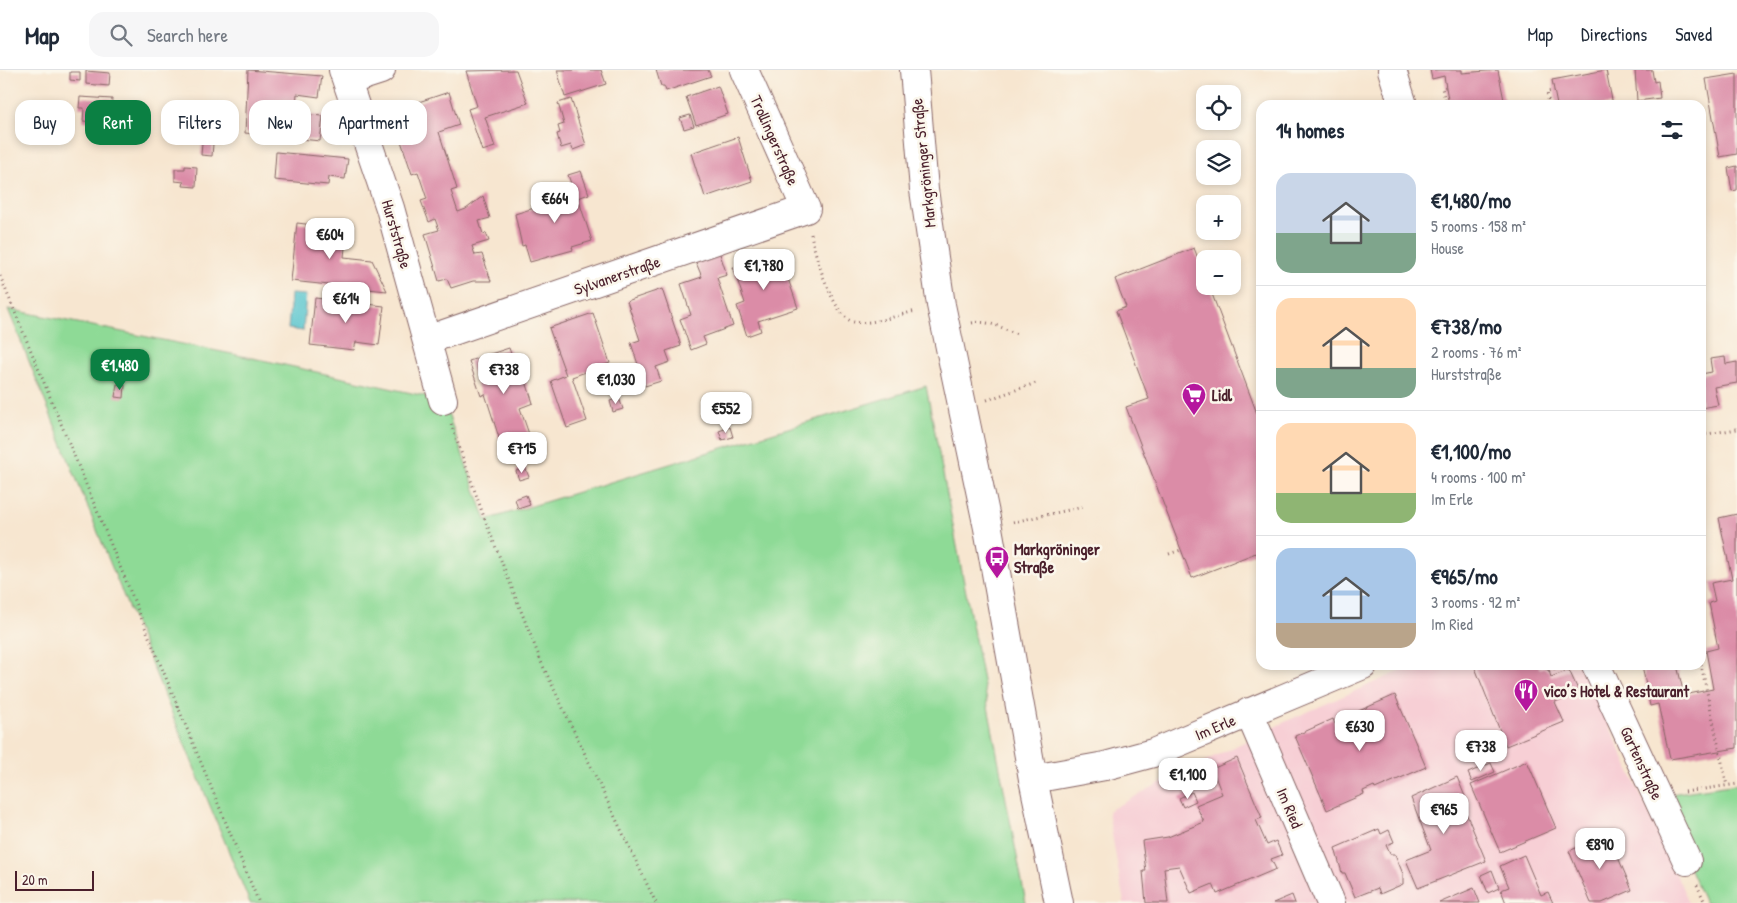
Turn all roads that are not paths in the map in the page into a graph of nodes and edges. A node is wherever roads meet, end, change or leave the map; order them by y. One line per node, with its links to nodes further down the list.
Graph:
1 (381, 70): 5 (street)
2 (744, 70): 7 (street, Trollingerstraße)
3 (914, 70): 13 (street, Markgröninger Straße)
4 (1392, 70): 6 (street)
5 (345, 76): 8 (street, Hurststraße)
6 (1401, 100)
7 (806, 209): 8 (street, Sylvanerstraße)
8 (427, 340): 9 (street, Hurststraße)
9 (443, 400)
10 (1351, 670): 12 (street, Im Erle)
11 (1598, 670): 14 (street, Gartenstraße)
12 (1249, 712): 13 (street, Im Erle); 16 (street, Im Ried)
13 (1033, 779): 15 (street, Markgröninger Straße)
14 (1687, 861)
15 (1059, 903)
16 (1331, 903)

